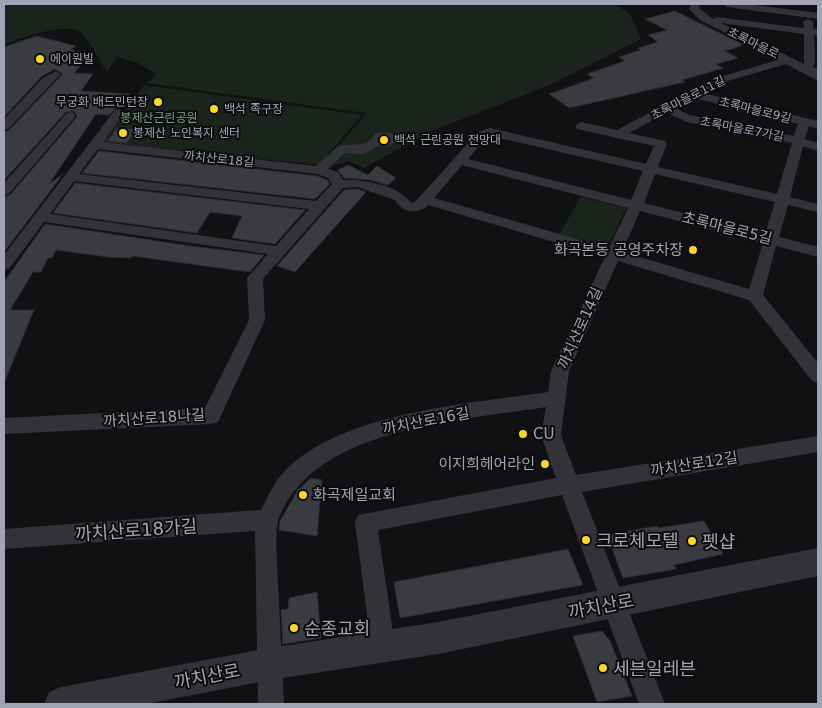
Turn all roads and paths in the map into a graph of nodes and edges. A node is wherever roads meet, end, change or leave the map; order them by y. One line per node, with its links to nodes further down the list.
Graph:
1 (695, 4): 6 (street, 초록마을로)
2 (727, 4): 4 (street)
3 (807, 4): 4 (street)
4 (808, 14): 5 (street); 7 (street)
5 (818, 16)
6 (711, 22): 7 (street); 9 (street, 초록마을로)
7 (813, 32): 8 (street)
8 (814, 50): 10 (street)
9 (788, 60): 10 (street, 초록마을로); 14 (street, 초록마을로11길)
10 (807, 70): 11 (street); 13 (street, 초록마을로)
11 (818, 71)
12 (56, 74): 19 (street)
13 (818, 78)
14 (693, 93): 15 (street, 초록마을로11길); 18 (street, 초록마을로9길)
15 (666, 108): 21 (street, 초록마을로11길); 22 (street, 초록마을로7가길)
16 (119, 112): 24 (street)
17 (70, 115): 31 (street)
18 (811, 124): 22 (street)
19 (4, 126)
20 (581, 126): 21 (street, 까치산로14길)
21 (619, 134): 27 (street, 까치산로14길)
22 (798, 141): 25 (street, 초록마을로7가길); 33 (street)
23 (376, 142): 28 (street)
24 (94, 145): 28 (street, 까치산로18길); 29 (street)
25 (818, 147)
26 (460, 160): 27 (street); 32 (street); 34 (street)
27 (651, 169): 33 (street); 34 (street, 까치산로14길)
28 (319, 170): 30 (street, 까치산로18길)
29 (70, 177): 35 (street); 37 (street)
30 (339, 184): 32 (street); 35 (street, 까치산로18나길)
31 (4, 191)
32 (426, 200): 41 (street)
33 (782, 200): 36 (street); 38 (street)
34 (636, 205): 38 (street, 초록마을로5길); 41 (street, 까치산로14길)
35 (320, 206): 39 (street, 까치산로18나길)
36 (818, 208)
37 (40, 217): 39 (street); 42 (street)
38 (771, 240): 40 (street, 초록마을로5길); 43 (street)
39 (279, 251): 47 (street, 까치산로18나길)
40 (818, 252)
41 (614, 254): 43 (street); 46 (street, 까치산로14길)
42 (4, 265)
43 (755, 296): 44 (street)
44 (811, 358): 45 (street)
45 (818, 376)
46 (555, 398): 49 (street, 까치산로14길); 50 (street, 까치산로16길)
47 (4, 426)
48 (818, 444): 49 (street, 까치산로12길)
49 (569, 485): 53 (street, 까치산로14길); 54 (street)
50 (267, 520): 51 (street, 까치산로18가길); 55 (street, 까치산로16길)
51 (4, 539)
52 (818, 562): 53 (street, 까치산로)
53 (612, 604): 54 (street, 까치산로); 58 (street, 까치산로14길)
54 (383, 646): 55 (street, 까치산로)
55 (270, 664): 56 (street, 까치산로); 57 (street, 까치산로16길)
56 (61, 704)
57 (271, 704)
58 (652, 704)

